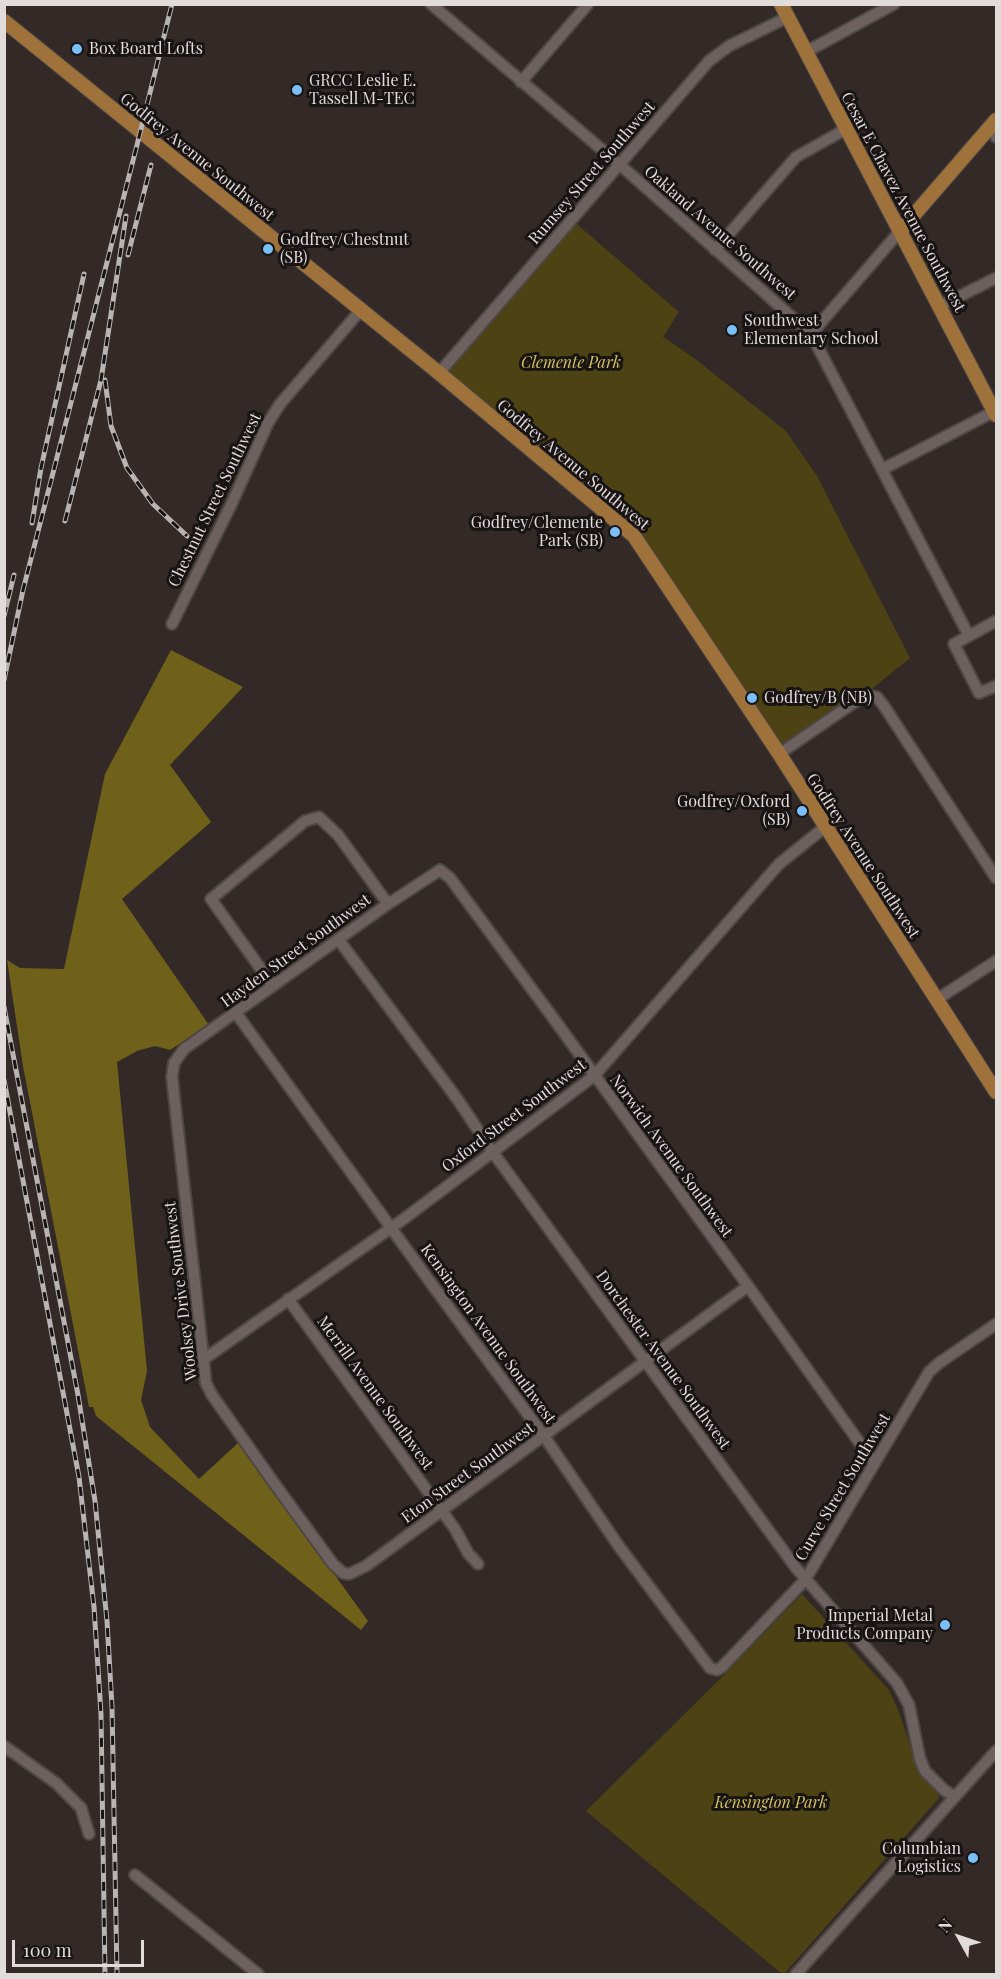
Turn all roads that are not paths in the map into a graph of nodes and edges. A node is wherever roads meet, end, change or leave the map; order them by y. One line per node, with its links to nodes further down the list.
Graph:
1 (431, 4): 7 (street, Oakland Avenue Southwest)
2 (894, 4): 6 (street)
3 (585, 6): 7 (street)
4 (784, 11): 6 (main road, Cesar E Chavez Avenue Southwest); 10 (street, Rumsey Street Southwest)
5 (4, 21): 15 (main road, Godfrey Avenue Southwest)
6 (806, 52): 9 (main road, Cesar E Chavez Avenue Southwest)
7 (521, 82): 10 (street, Oakland Avenue Southwest)
8 (994, 128): 11 (main road)
9 (846, 129): 11 (main road, Cesar E Chavez Avenue Southwest); 12 (street)
10 (620, 164): 12 (street, Oakland Avenue Southwest); 17 (street, Rumsey Street Southwest)
11 (900, 231): 14 (main road, Cesar E Chavez Avenue Southwest); 16 (street)
12 (715, 250): 16 (street, Oakland Avenue Southwest)
13 (996, 278): 14 (street)
14 (940, 306): 18 (main road, Cesar E Chavez Avenue Southwest)
15 (360, 311): 17 (main road, Godfrey Avenue Southwest); 21 (street, Chestnut Street Southwest)
16 (811, 334): 19 (street, Oakland Avenue Southwest)
17 (439, 373): 24 (main road, Godfrey Avenue Southwest)
18 (995, 413): 19 (street)
19 (883, 469): 22 (street, Oakland Avenue Southwest)
20 (996, 621): 22 (street)
21 (172, 624)
22 (969, 636): 23 (street)
23 (996, 686)
24 (779, 754): 25 (main road, Godfrey Avenue Southwest); 27 (street)
25 (825, 827): 32 (main road, Godfrey Avenue Southwest); 35 (street, Oxford Street Southwest)
26 (440, 870): 28 (street, Hayden Street Southwest); 35 (street, Norwich Avenue Southwest)
27 (996, 878)
28 (388, 904): 29 (street, Hayden Street Southwest); 31 (street)
29 (338, 939): 31 (street, Hayden Street Southwest); 37 (street, Dorchester Avenue Southwest)
30 (996, 961): 32 (street)
31 (273, 986): 33 (street, Hayden Street Southwest)
32 (936, 1000): 36 (main road, Godfrey Avenue Southwest)
33 (236, 1013): 34 (street, Hayden Street Southwest); 38 (street, Kensington Avenue Southwest)
34 (174, 1063): 42 (street, Woolsey Drive Southwest)
35 (594, 1076): 37 (street, Oxford Street Southwest); 39 (street, Norwich Avenue Southwest)
36 (996, 1092)
37 (492, 1151): 38 (street, Oxford Street Southwest); 43 (street, Dorchester Avenue Southwest)
38 (392, 1227): 40 (street, Oxford Street Southwest); 44 (street, Kensington Avenue Southwest)
39 (748, 1286): 43 (street, Eton Street Southwest); 45 (street, Norwich Avenue Southwest)
40 (288, 1299): 42 (street, Oxford Street Southwest); 46 (street, Merrill Avenue Southwest)
41 (996, 1324): 45 (street, Curve Street Southwest)
42 (204, 1359): 48 (street, Woolsey Drive Southwest)
43 (645, 1361): 44 (street, Eton Street Southwest); 49 (street, Dorchester Avenue Southwest)
44 (544, 1436): 46 (street, Eton Street Southwest); 50 (street, Kensington Avenue Southwest)
45 (874, 1463): 49 (street, Curve Street Southwest)
46 (442, 1511): 47 (street, Merrill Avenue Southwest); 48 (street, Eton Street Southwest)
47 (478, 1564)
48 (349, 1574)
49 (805, 1580): 50 (street, Curve Street Southwest); 53 (street, Dorchester Avenue Southwest)
50 (717, 1670)
51 (4, 1746): 54 (street)
52 (996, 1751): 53 (street)
53 (955, 1797): 57 (street)
54 (88, 1834)
55 (135, 1875): 56 (street)
56 (258, 1974)
57 (796, 1974)

